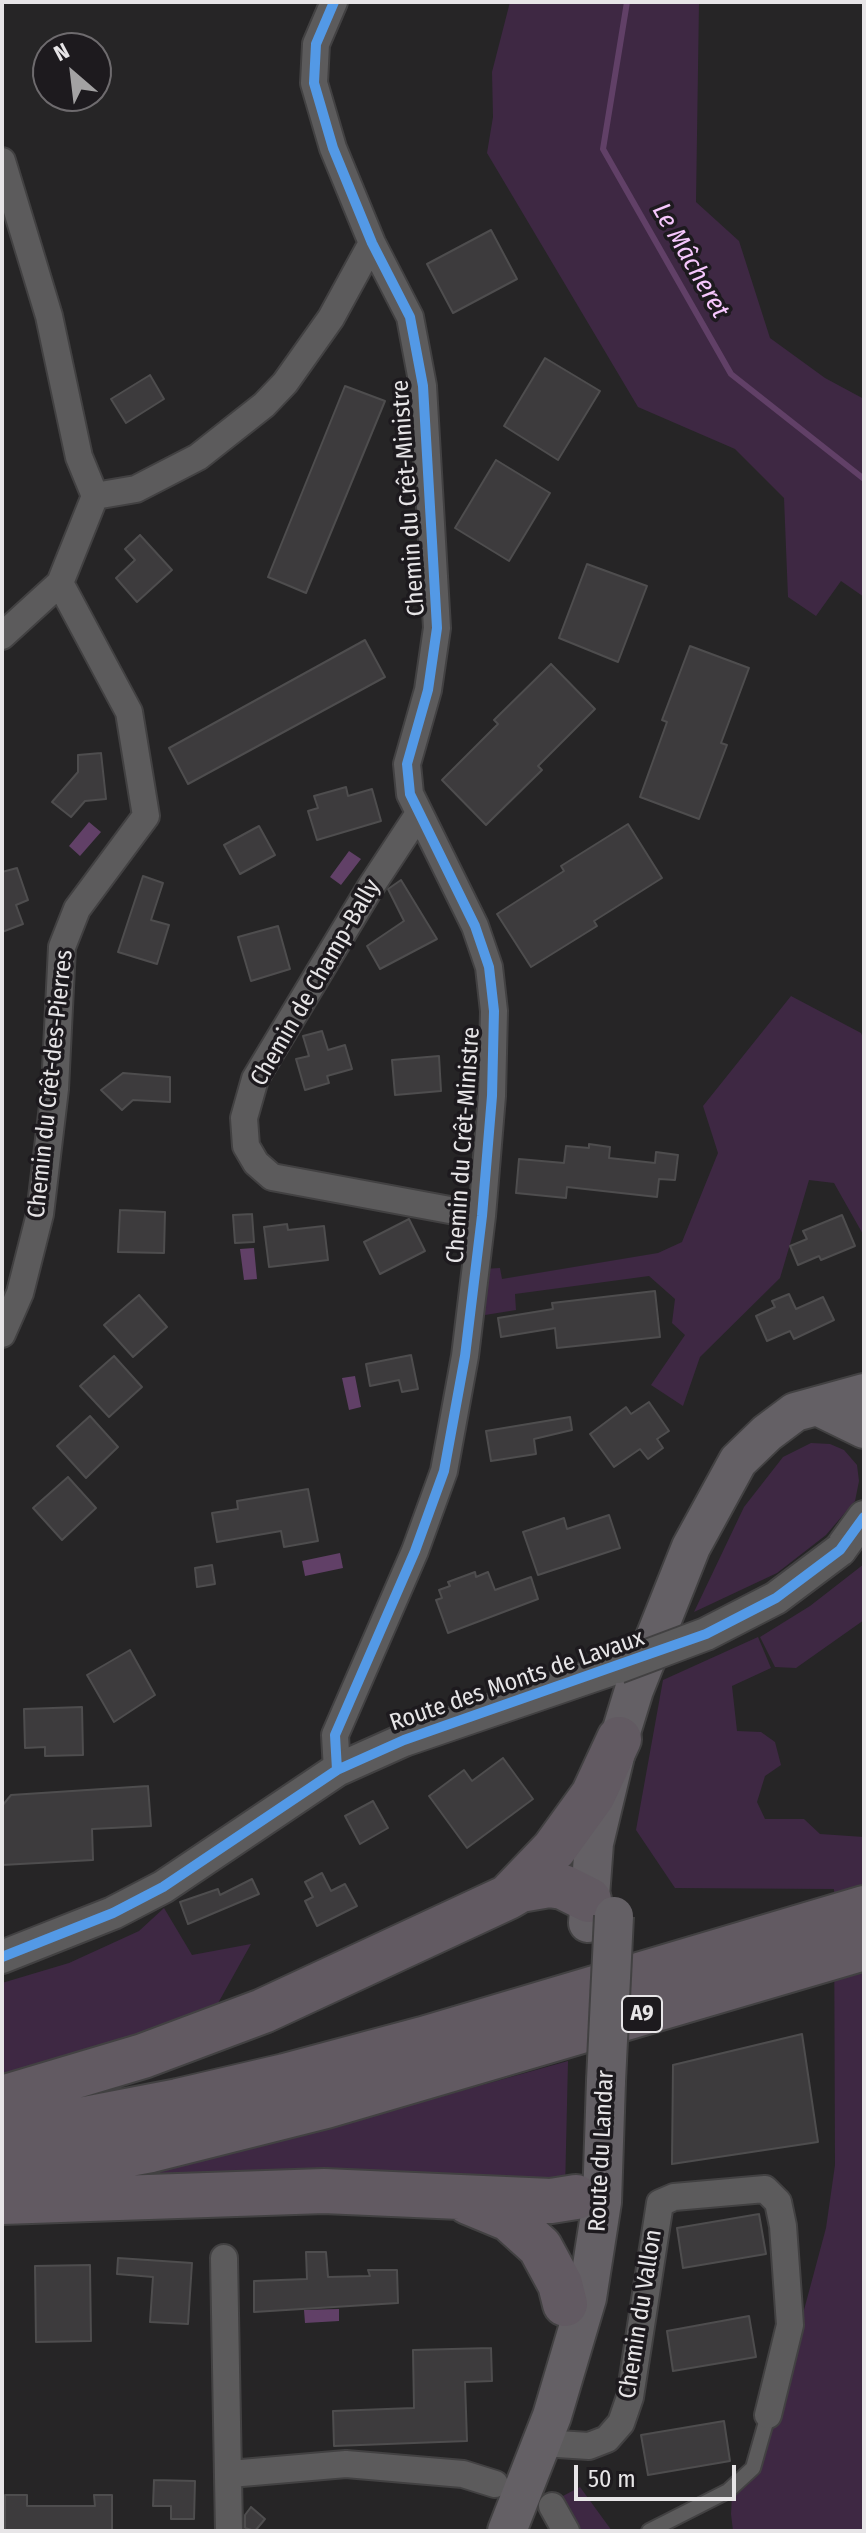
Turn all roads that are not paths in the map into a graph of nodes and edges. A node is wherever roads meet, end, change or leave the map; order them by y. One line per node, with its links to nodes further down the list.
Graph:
1 (334, 2): 3 (street, Chemin du Crêt-Ministre)
2 (2, 161): 4 (street)
3 (372, 243): 4 (street); 7 (street, Chemin du Crêt-Ministre)
4 (95, 496): 5 (street)
5 (60, 583): 6 (street); 9 (street, Chemin du Crêt-des-Pierres)
6 (2, 636)
7 (418, 815): 8 (street, Chemin du Crêt-Ministre); 8 (street, Chemin de Champ-Bally)
8 (482, 1216): 16 (street, Chemin du Crêt-Ministre)
9 (2, 1334)
10 (864, 1393): 11 (main road, Route du Landar)
11 (817, 1406): 12 (main road); 15 (main road, Route du Landar)
12 (864, 1429)
13 (864, 1517): 14 (street, Route des Monts de Lavaux)
14 (852, 1546): 16 (street, Route des Monts de Lavaux, bridge)
15 (619, 1739): 17 (highway); 18 (main road, Route du Landar)
16 (337, 1770): 20 (street, Route des Monts de Lavaux)
17 (508, 1897): 18 (highway); 22 (highway)
18 (598, 1914): 21 (main road, Route du Landar); 21 (main road, Route du Landar, bridge)
19 (863, 1922): 23 (highway, A9); 24 (highway, A9)
20 (2, 1957)
21 (594, 2084): 25 (main road, Route du Landar)
22 (2, 2098)
23 (2, 2135)
24 (2, 2177)
25 (590, 2183): 26 (highway); 29 (main road, Route du Landar); 30 (main road, Route du Landar)
26 (455, 2198): 27 (highway); 29 (highway)
27 (2, 2202)
28 (224, 2258): 33 (street)
29 (565, 2304): 30 (main road, Route du Landar)
30 (565, 2367): 32 (main road, Route du Landar)
31 (768, 2415): 32 (street, Chemin du Vallon); 39 (lane, Chemin du Vallon)
32 (542, 2443): 37 (main road, Route du Landar)
33 (230, 2474): 34 (street); 36 (street)
34 (495, 2484)
35 (552, 2506): 38 (street)
36 (229, 2531)
37 (507, 2531)
38 (566, 2531)
39 (649, 2531)

